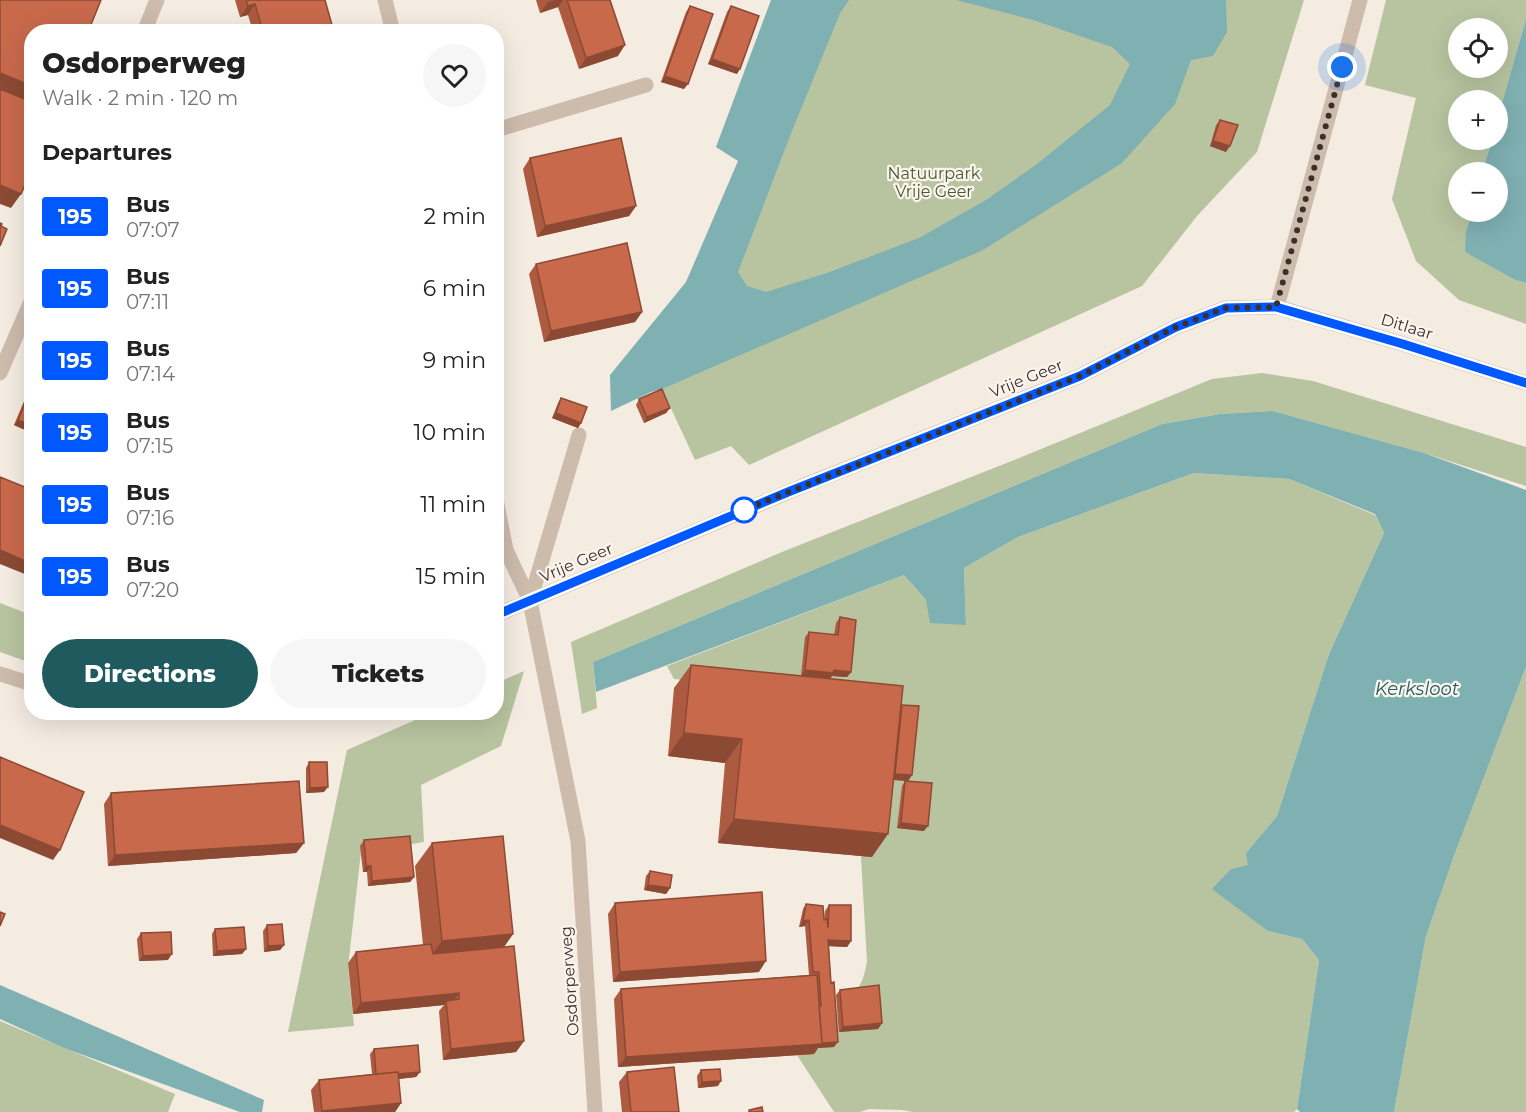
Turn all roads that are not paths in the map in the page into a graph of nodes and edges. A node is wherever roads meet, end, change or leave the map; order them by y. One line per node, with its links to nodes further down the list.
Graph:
1 (157, 0): 4 (street)
2 (385, 0): 5 (street)
3 (1360, 0): 8 (street)
4 (147, 24)
5 (391, 24)
6 (646, 85): 7 (street)
7 (504, 128)
8 (1276, 307): 11 (street, Ditlaar); 14 (street, Vrije Geer)
9 (24, 318): 10 (street)
10 (0, 373)
11 (1526, 383)
12 (579, 435): 14 (street)
13 (504, 540): 14 (street, Osdorperweg)
14 (530, 601): 15 (street, Vrije Geer); 18 (street, Osdorperweg)
15 (504, 612)
16 (0, 674): 17 (street)
17 (24, 682)
18 (596, 1112)

